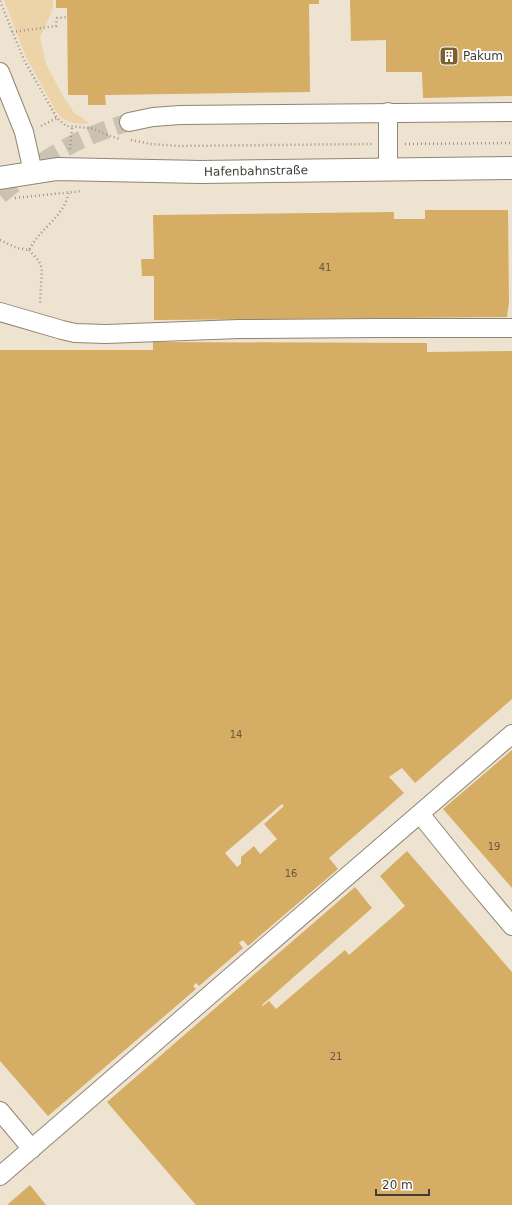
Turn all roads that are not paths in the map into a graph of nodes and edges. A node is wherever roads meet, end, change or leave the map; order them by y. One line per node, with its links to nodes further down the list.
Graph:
1 (0, 72): 7 (street)
2 (388, 112): 3 (street); 4 (street); 6 (street)
3 (512, 112)
4 (129, 122)
5 (512, 168): 6 (main road, Hafenbahnstraße)
6 (388, 170): 7 (main road, Hafenbahnstraße)
7 (34, 172): 8 (main road, Hafenbahnstraße)
8 (0, 178)
9 (0, 312): 10 (street)
10 (512, 328)
11 (512, 734): 12 (street)
12 (420, 814): 13 (street); 15 (street)
13 (512, 926)
14 (0, 1111): 15 (street)
15 (32, 1149): 16 (street)
16 (0, 1176)

